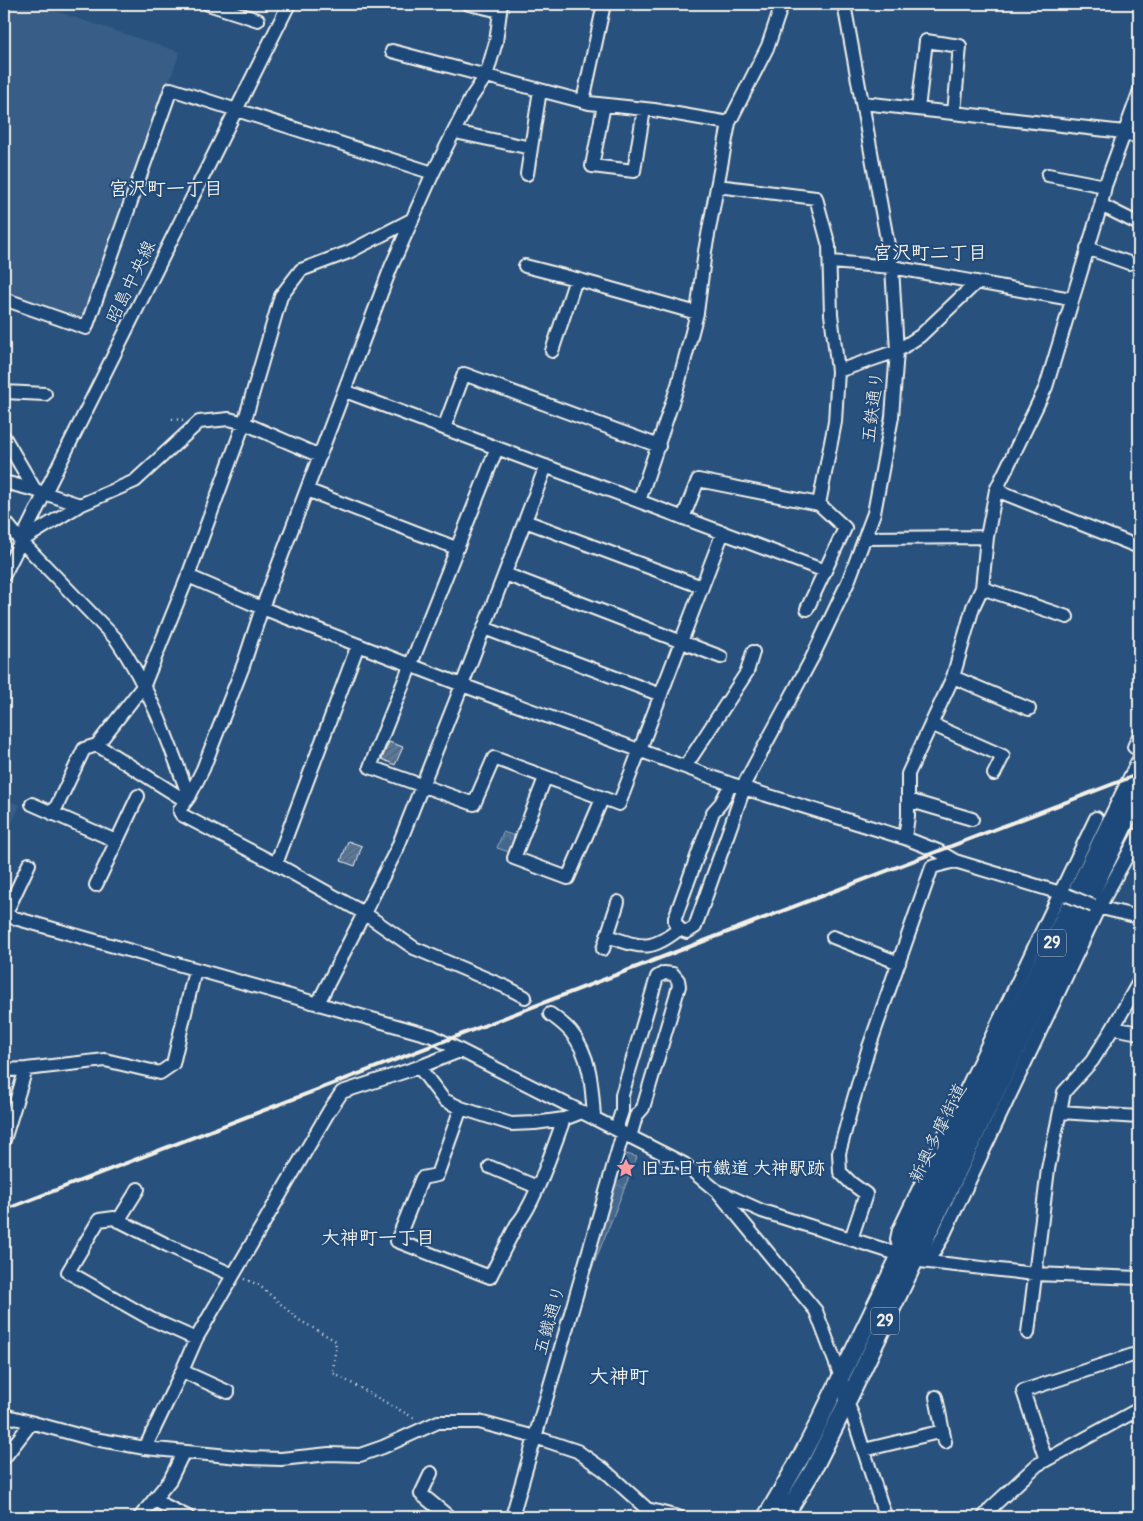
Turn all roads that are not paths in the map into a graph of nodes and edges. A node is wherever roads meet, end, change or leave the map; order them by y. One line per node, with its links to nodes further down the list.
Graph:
1 (208, 4): 8 (street)
2 (289, 4): 18 (street, 昭島中央線)
3 (469, 4): 7 (street)
4 (604, 4): 13 (street)
5 (782, 4): 20 (street)
6 (844, 4): 14 (street, 五鉄通り)
7 (500, 7): 10 (street)
8 (258, 20)
9 (392, 52): 10 (street)
10 (486, 76): 11 (street); 21 (street)
11 (540, 90): 13 (street); 24 (street)
12 (1139, 92): 22 (street)
13 (582, 101): 15 (street)
14 (863, 103): 17 (street); 37 (street, 五鉄通り)
15 (604, 104): 16 (street); 16 (street)
16 (644, 109): 20 (street)
17 (918, 109): 19 (street); 19 (street)
18 (236, 110): 25 (street); 40 (street); 59 (street, 昭島中央線)
19 (954, 113): 22 (street)
20 (729, 123): 28 (street)
21 (454, 132): 24 (street); 25 (street)
22 (1124, 132): 23 (street); 29 (street)
23 (1139, 138)
24 (531, 148): 26 (street)
25 (434, 173): 31 (street)
26 (527, 174)
27 (1048, 175): 29 (street)
28 (716, 186): 34 (street); 42 (street)
29 (1105, 186): 30 (street)
30 (1102, 205): 32 (street); 33 (street)
31 (411, 220): 46 (street); 49 (street)
32 (1139, 224)
33 (1087, 248): 35 (street); 41 (street)
34 (830, 262): 37 (street); 45 (street)
35 (1129, 263)
36 (525, 266): 38 (street)
37 (892, 267): 39 (street); 44 (street, 五鉄通り)
38 (576, 278): 42 (street); 43 (street)
39 (977, 282): 41 (street); 44 (street)
40 (4, 299)
41 (1072, 299): 58 (street)
42 (697, 313): 52 (street)
43 (552, 351)
44 (897, 351): 45 (street); 68 (street, 五鉄通り)
45 (838, 371): 61 (street)
46 (345, 391): 50 (street); 54 (street)
47 (4, 392): 48 (street)
48 (45, 394)
49 (244, 423): 54 (street); 62 (street); 75 (street)
50 (444, 428): 52 (street); 53 (street)
51 (4, 436): 59 (street)
52 (659, 446): 60 (street)
53 (497, 448): 55 (street); 71 (street)
54 (320, 456): 57 (street)
55 (546, 466): 60 (street); 65 (street)
56 (4, 482): 59 (street)
57 (306, 490): 71 (street); 78 (street)
58 (996, 490): 67 (street); 70 (street)
59 (40, 492): 62 (street); 69 (street, 昭島中央線)
60 (639, 501): 63 (street)
61 (819, 504): 63 (street); 72 (street)
62 (80, 505): 69 (street)
63 (683, 518): 66 (street)
64 (4, 520): 69 (street)
65 (524, 521): 73 (street); 76 (street)
66 (723, 532): 72 (street); 76 (street)
67 (987, 536): 68 (street); 77 (street)
68 (866, 538): 100 (street, 五鉄通り)
69 (21, 541): 74 (street, 昭島中央線); 88 (street)
70 (1139, 547)
71 (456, 548): 86 (street)
72 (825, 571): 79 (street)
73 (505, 574): 81 (street); 82 (street)
74 (4, 575)
75 (188, 576): 78 (street); 88 (street)
76 (702, 587): 82 (street)
77 (982, 588): 80 (street); 87 (street)
78 (262, 608): 83 (street); 103 (street)
79 (807, 609)
80 (1066, 617)
81 (484, 628): 89 (street); 90 (street)
82 (682, 641): 85 (street); 90 (street)
83 (358, 645): 86 (street); 115 (street)
84 (753, 652): 96 (street)
85 (721, 657)
86 (410, 665): 89 (street); 99 (street)
87 (953, 677): 91 (street); 92 (street)
88 (144, 685): 93 (street); 103 (street)
89 (462, 685): 94 (street); 99 (street)
90 (662, 695): 94 (street)
91 (1029, 709)
92 (931, 724): 97 (street); 105 (street)
93 (98, 745): 103 (street); 107 (street)
94 (640, 751): 96 (street); 104 (street)
95 (1139, 763): 153 (main road, 新奥多摩街道 / 29)
96 (685, 768): 100 (street)
97 (994, 774)
98 (545, 778): 99 (street); 104 (street); 104 (street)
99 (423, 786): 120 (street)
100 (739, 787): 111 (street); 123 (street); 123 (street)
101 (1139, 794): 153 (main road, 新奥多摩街道 / 29)
102 (138, 796): 112 (street)
103 (187, 799): 115 (street)
104 (602, 799)
105 (908, 800): 108 (street); 111 (street)
106 (32, 804): 107 (street)
107 (53, 814): 112 (street)
108 (972, 818)
109 (1096, 818): 117 (street)
110 (1139, 834): 119 (street)
111 (905, 838): 113 (street)
112 (116, 841): 116 (street)
113 (955, 861): 117 (street); 127 (street)
114 (28, 864): 121 (street)
115 (276, 864): 120 (street)
116 (96, 884)
117 (1064, 894): 119 (street, bridge); 153 (street)
118 (618, 902): 124 (street)
119 (1095, 908): 122 (street); 153 (street)
120 (364, 913): 130 (street); 131 (street)
121 (4, 915): 128 (street)
122 (1139, 918)
123 (679, 929): 124 (street)
124 (607, 936): 126 (street)
125 (833, 937): 127 (street)
126 (603, 949)
127 (899, 963): 152 (street)
128 (195, 970): 131 (street); 137 (street)
129 (1138, 986): 133 (street)
130 (525, 997)
131 (318, 1003): 135 (street)
132 (550, 1014): 143 (street)
133 (1113, 1028): 134 (street); 141 (street)
134 (1139, 1032)
135 (460, 1051): 136 (street); 140 (street)
136 (419, 1067): 139 (street); 155 (street)
137 (26, 1069): 138 (street); 146 (street)
138 (4, 1070)
139 (461, 1108): 144 (street); 148 (street)
140 (582, 1112): 143 (street); 144 (street)
141 (1060, 1112): 142 (street); 154 (street)
142 (1139, 1117)
143 (594, 1118): 145 (street)
144 (564, 1119): 148 (street)
145 (623, 1133): 145 (street); 150 (street); 168 (street, 五鐵通り)
146 (4, 1140)
147 (490, 1167): 148 (street)
148 (537, 1186)
149 (138, 1189): 151 (street)
150 (718, 1192): 152 (street); 161 (street)
151 (118, 1221): 155 (street); 158 (street)
152 (851, 1239): 153 (street)
153 (914, 1259): 154 (street); 161 (main road, 新奥多摩街道 / 29); 164 (main road, 新奥多摩街道 / 29)
154 (1035, 1274): 156 (street); 157 (street)
155 (233, 1275): 158 (street)
156 (1139, 1278)
157 (1028, 1333)
158 (196, 1339): 160 (street)
159 (1139, 1353): 173 (street)
160 (182, 1371): 162 (street); 169 (street)
161 (841, 1377): 164 (street); 181 (main road, 新奥多摩街道 / 29)
162 (228, 1392)
163 (936, 1397): 170 (street)
164 (847, 1402): 170 (street); 182 (main road, 新奥多摩街道 / 29)
165 (1139, 1409): 173 (street)
166 (4, 1415): 167 (street)
167 (31, 1423): 169 (street); 172 (street)
168 (534, 1437): 171 (street); 179 (street, 五鐵通り); 180 (street)
169 (145, 1448): 171 (street)
170 (864, 1450): 183 (street)
171 (183, 1453): 175 (street)
172 (4, 1458)
173 (1046, 1460): 184 (street)
174 (431, 1473): 178 (street)
175 (154, 1500): 176 (street); 177 (street)
176 (140, 1517)
177 (188, 1517)
178 (449, 1517)
179 (512, 1517)
180 (678, 1517)
181 (766, 1517)
182 (784, 1517)
183 (887, 1517)
184 (984, 1517)

